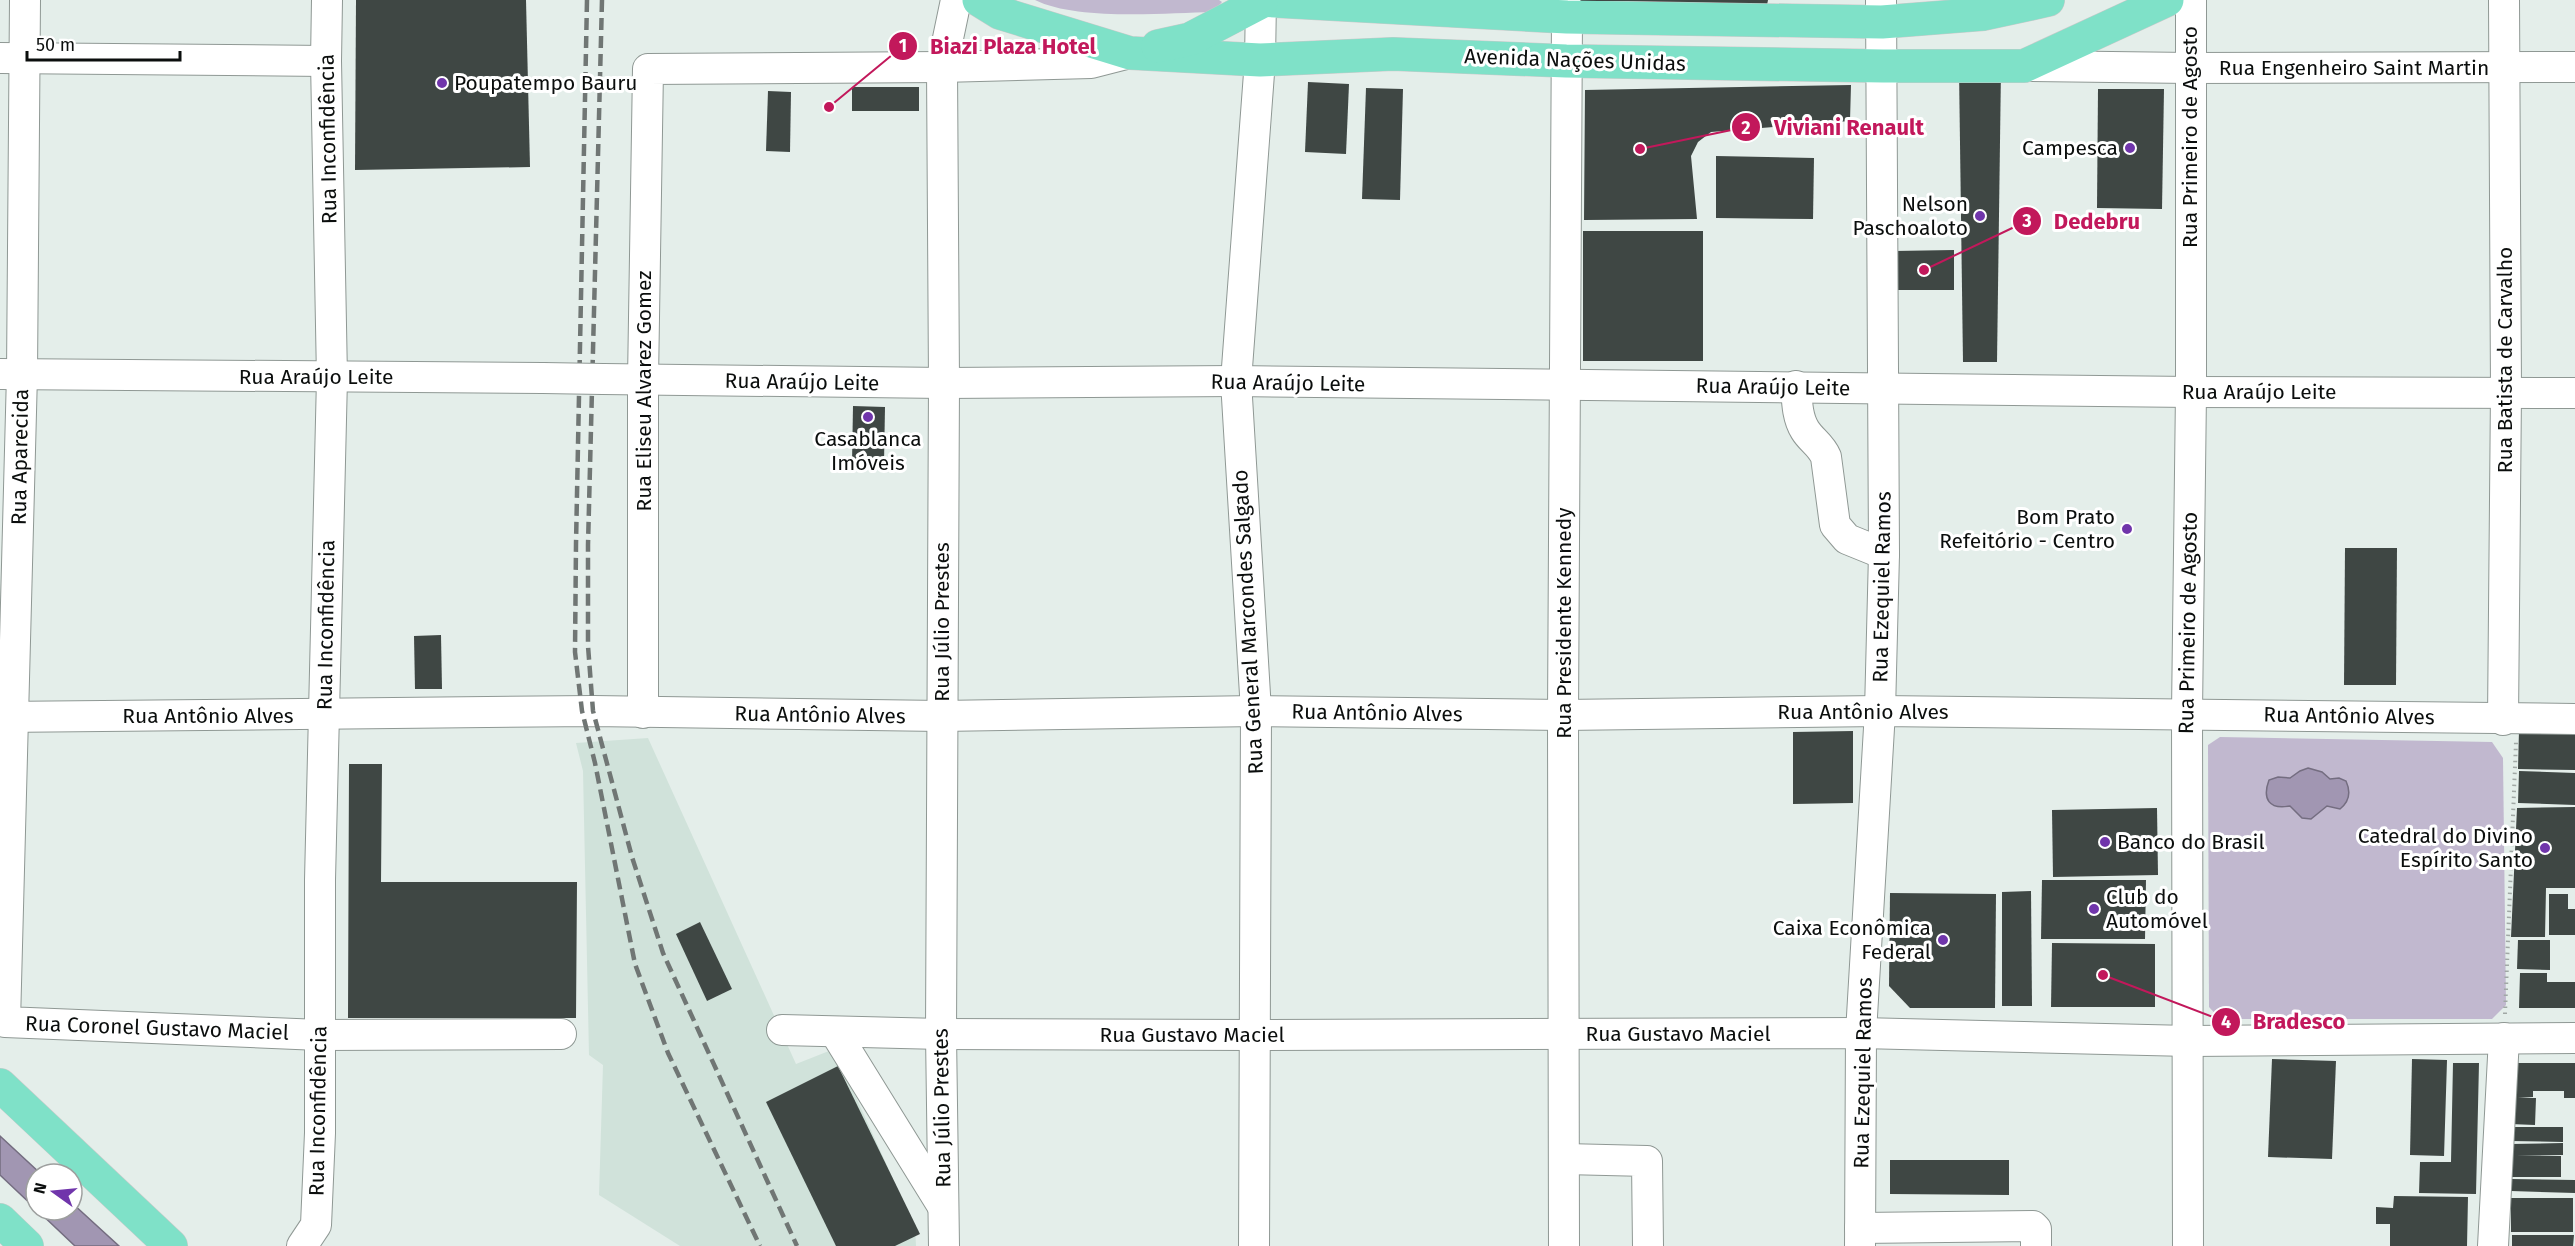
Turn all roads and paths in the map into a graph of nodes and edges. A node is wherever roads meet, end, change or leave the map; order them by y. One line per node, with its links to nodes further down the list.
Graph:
1 (25, 0): 13 (street, Rua Aparecida)
2 (327, 0): 16 (street, Rua Inconfidência)
3 (956, 0): 19 (street, Rua Júlio Prestes)
4 (979, 0): 12 (main road, Avenida Nações Unidas)
5 (2048, 0): 11 (main road, Avenida Nações Unidas)
6 (2167, 0): 18 (main road, Avenida Nações Unidas)
7 (2191, 0): 22 (street, Rua Primeiro de Agosto)
8 (2504, 0): 20 (street, Rua Batista de Carvalho)
9 (1260, 1): 10 (main road, Avenida Nações Unidas); 12 (main road); 14 (street, Rua General Marcondes Salgado)
10 (1566, 9): 11 (main road, Avenida Nações Unidas); 15 (street, Rua Presidente Kennedy)
11 (1881, 11): 17 (street, Rua Ezequiel Ramos)
12 (1130, 53): 14 (main road, Avenida Nações Unidas); 19 (street)
13 (12, 58): 16 (street); 23 (street, Rua Aparecida)
14 (1260, 60): 15 (main road, Avenida Nações Unidas); 26 (street, Rua General Marcondes Salgado)
15 (1566, 61): 17 (main road, Avenida Nações Unidas); 29 (street, Rua Presidente Kennedy)
16 (326, 62): 24 (street, Rua Inconfidência)
17 (1882, 66): 18 (main road, Avenida Nações Unidas); 30 (street, Rua Ezequiel Ramos)
18 (2024, 66): 22 (street, Rua Engenheiro Saint Martin)
19 (942, 67): 25 (street, Rua Eliseu Alvarez Gomez); 27 (street, Rua Júlio Prestes)
20 (2506, 67): 21 (street, Rua Engenheiro Saint Martin); 22 (street, Rua Engenheiro Saint Martin); 31 (street, Rua Batista de Carvalho)
21 (2575, 67)
22 (2190, 68): 32 (street, Rua Primeiro de Agosto)
23 (11, 374): 24 (street, Rua Araújo Leite); 42 (street, Rua Aparecida)
24 (332, 378): 25 (street, Rua Araújo Leite, bridge); 39 (street, Rua Inconfidência)
25 (643, 380): 27 (street, Rua Araújo Leite); 37 (street, Rua Eliseu Alvarez Gomez)
26 (1236, 381): 27 (street, Rua Araújo Leite); 29 (street, Rua Araújo Leite); 35 (street, Rua General Marcondes Salgado)
27 (944, 384): 41 (street, Rua Júlio Prestes)
28 (1796, 386): 29 (street, Rua Araújo Leite); 30 (street, Rua Araújo Leite); 34 (street)
29 (1567, 387): 40 (street, Rua Presidente Kennedy)
30 (1883, 389): 32 (street, Rua Araújo Leite); 34 (street, Rua Ezequiel Ramos)
31 (2506, 391): 32 (street, Rua Araújo Leite); 33 (street, Rua Araújo Leite); 43 (street, Rua Batista de Carvalho)
32 (2191, 392): 38 (street, Rua Primeiro de Agosto)
33 (2575, 393)
34 (1884, 554): 36 (street, Rua Ezequiel Ramos)
35 (1256, 711): 40 (street, Rua Antônio Alves); 41 (street, Rua Antônio Alves); 52 (street, Rua General Marcondes Salgado)
36 (1880, 711): 38 (street, Rua Antônio Alves); 40 (street, Rua Antônio Alves); 48 (street, Rua Ezequiel Ramos)
37 (643, 713): 39 (street, Rua Antônio Alves); 41 (street, Rua Antônio Alves)
38 (2187, 713): 43 (street, Rua Antônio Alves); 56 (street, Rua Primeiro de Agosto)
39 (324, 715): 42 (street, Rua Antônio Alves); 51 (street, Rua Inconfidência)
40 (1563, 715): 53 (street, Rua Presidente Kennedy)
41 (941, 716): 50 (street, Rua Júlio Prestes)
42 (7, 717): 45 (street, Rua Aparecida)
43 (2510, 719): 44 (street, Rua Antônio Alves); 54 (path)
44 (2575, 719)
45 (5, 1022): 51 (street, Rua Coronel Gustavo Maciel)
46 (782, 1030): 47 (street, Rua Gustavo Maciel)
47 (835, 1032): 50 (street, Rua Gustavo Maciel); 59 (street)
48 (1861, 1033): 53 (street, Rua Gustavo Maciel); 56 (street, Rua Gustavo Maciel); 61 (street, Rua Ezequiel Ramos)
49 (561, 1034): 51 (street, Rua Coronel Gustavo Maciel)
50 (941, 1034): 52 (street, Rua Gustavo Maciel); 59 (street, Rua Júlio Prestes)
51 (320, 1035): 62 (street, Rua Inconfidência)
52 (1253, 1035): 53 (street, Rua Gustavo Maciel); 66 (street, Rua General Marcondes Salgado)
53 (1564, 1035): 58 (street, Rua Presidente Kennedy)
54 (2504, 1038): 55 (street, Rua Gustavo Maciel); 56 (street, Rua Gustavo Maciel); 71 (street)
55 (2575, 1038)
56 (2188, 1041): 70 (street, Rua Primeiro de Agosto)
57 (0, 1085): 64 (main road)
58 (1565, 1159): 67 (street, Rua Presidente Kennedy); 68 (street)
59 (943, 1207): 65 (street, Rua Júlio Prestes)
60 (0, 1220): 63 (main road)
61 (1860, 1237): 69 (street)
62 (310, 1239)
63 (27, 1246)
64 (171, 1246)
65 (944, 1246)
66 (1254, 1246)
67 (1564, 1246)
68 (1648, 1246)
69 (2036, 1246)
70 (2188, 1246)
71 (2493, 1246)

